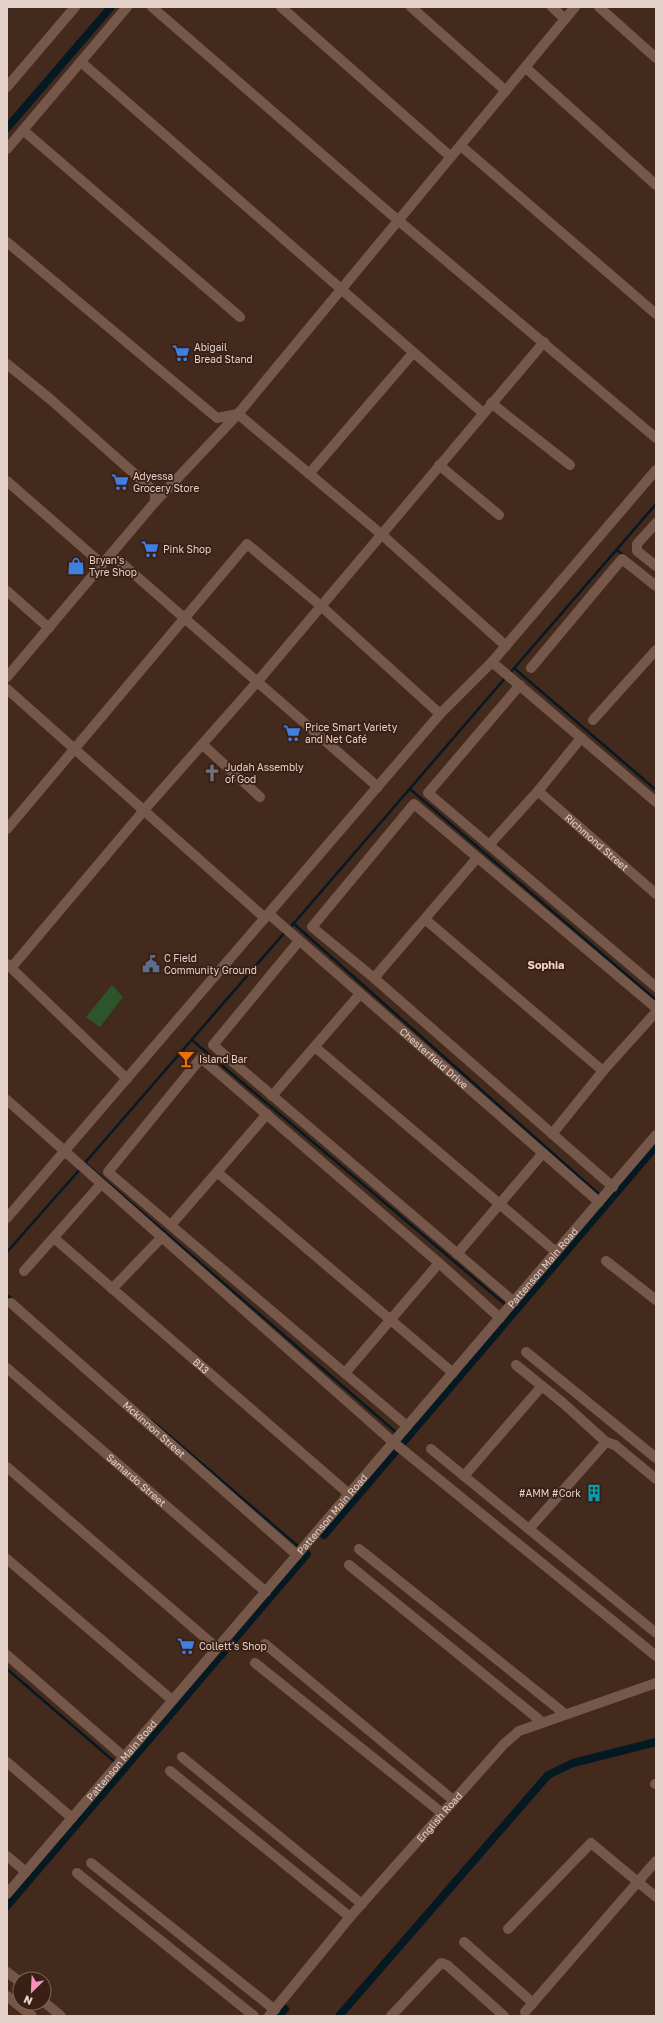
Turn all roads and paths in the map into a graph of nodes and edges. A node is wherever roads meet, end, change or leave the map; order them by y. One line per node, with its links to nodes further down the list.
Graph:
1 (75, 7): 13 (street)
2 (127, 7): 11 (street)
3 (152, 7): 20 (street)
4 (281, 7): 18 (street)
5 (411, 7): 14 (street)
6 (552, 7): 9 (street)
7 (575, 7): 9 (street)
8 (599, 7): 10 (street)
9 (565, 19): 12 (street)
10 (656, 58)
11 (81, 62): 15 (street); 22 (street)
12 (526, 68): 14 (street); 19 (street)
13 (7, 86)
14 (506, 91): 16 (street)
15 (23, 130): 17 (street); 24 (street)
16 (461, 146): 18 (street); 23 (street)
17 (7, 149)
18 (451, 157): 20 (street)
19 (656, 185)
20 (398, 219): 22 (street); 25 (street)
21 (7, 242): 30 (street)
22 (340, 289): 26 (street); 30 (street)
23 (656, 314)
24 (240, 316)
25 (544, 342): 28 (street); 31 (street)
26 (413, 353): 29 (street); 35 (street)
27 (7, 364): 37 (street)
28 (492, 403): 29 (street); 33 (street)
29 (483, 413): 32 (street)
30 (238, 414): 35 (street); 37 (street)
31 (656, 438)
32 (439, 465): 38 (street); 40 (street)
33 (570, 465)
34 (656, 470): 49 (street)
35 (308, 474): 40 (street)
36 (7, 481): 42 (street)
37 (156, 502): 41 (street)
38 (499, 515)
39 (656, 523): 43 (street)
40 (381, 534): 46 (street); 49 (street)
41 (112, 554): 42 (street); 47 (street)
42 (102, 564): 48 (street)
43 (656, 566)
44 (656, 586): 52 (street)
45 (7, 591): 48 (street)
46 (321, 606): 47 (street); 54 (street); 57 (street)
47 (185, 618): 54 (street); 61 (street)
48 (49, 628): 53 (street)
49 (506, 646): 51 (street)
50 (655, 653): 58 (street)
51 (492, 662): 55 (street); 57 (street)
52 (531, 668)
53 (7, 677)
54 (258, 681): 60 (street); 62 (street)
55 (519, 684): 59 (street); 68 (street)
56 (7, 689): 61 (street, Chesterfield Drive)
57 (440, 714): 62 (street)
58 (593, 720)
59 (581, 738): 63 (street); 65 (street)
60 (202, 745): 64 (street); 66 (street)
61 (75, 748): 66 (street, Chesterfield Drive); 67 (street)
62 (378, 787): 71 (street)
63 (538, 791): 68 (street); 70 (street, Richmond Street)
64 (260, 797)
65 (656, 802)
66 (145, 809): 71 (street, Chesterfield Drive); 74 (street)
67 (7, 829)
68 (489, 845): 76 (street)
69 (477, 858): 72 (street); 75 (street, Chesterfield Drive); 78 (street)
70 (656, 894)
71 (267, 916): 73 (street, Chesterfield Drive); 82 (street)
72 (426, 920): 75 (street); 81 (street)
73 (299, 941): 77 (street, Chesterfield Drive); 83 (street)
74 (9, 966): 82 (street)
75 (374, 978): 86 (street, Chesterfield Drive)
76 (656, 987)
77 (360, 994): 80 (street); 89 (street, Chesterfield Drive)
78 (656, 1008)
79 (656, 1012): 81 (street)
80 (314, 1047): 83 (street); 94 (street)
81 (603, 1071): 86 (street)
82 (127, 1079): 88 (street)
83 (272, 1096): 100 (street)
84 (7, 1100): 88 (street)
85 (267, 1114): 90 (street); 96 (street); 102 (street)
86 (552, 1134): 92 (street, Chesterfield Drive)
87 (656, 1135): 92 (street, Pattenson Main Road)
88 (65, 1151): 91 (street); 95 (street)
89 (543, 1153): 93 (street, Chesterfield Drive); 94 (street)
90 (217, 1172): 96 (street); 109 (street)
91 (101, 1184): 97 (street); 98 (street)
92 (613, 1187): 93 (street, Pattenson Main Road)
93 (599, 1202): 99 (street, Pattenson Main Road)
94 (500, 1204): 99 (street); 100 (street)
95 (7, 1218)
96 (171, 1224): 113 (street)
97 (162, 1237): 104 (street); 118 (street)
98 (54, 1238): 103 (street); 104 (street, B13)
99 (556, 1252): 107 (street, Pattenson Main Road)
100 (457, 1254): 107 (street)
101 (606, 1261): 105 (street)
102 (439, 1263): 108 (street); 109 (street)
103 (24, 1271)
104 (112, 1289): 124 (street, B13)
105 (656, 1300)
106 (11, 1303): 127 (street, Mckinnon Street)
107 (512, 1303): 108 (street, Pattenson Main Road)
108 (501, 1316): 114 (street, Pattenson Main Road)
109 (390, 1320): 113 (street); 114 (street)
110 (526, 1352): 120 (street)
111 (516, 1365): 115 (street)
112 (7, 1368): 130 (street, Samardo Street)
113 (345, 1373): 116 (street)
114 (452, 1373): 116 (street, Pattenson Main Road)
115 (542, 1386): 117 (street); 122 (street)
116 (406, 1428): 118 (street, Pattenson Main Road)
117 (606, 1442): 123 (street); 125 (street)
118 (396, 1443): 124 (street, Pattenson Main Road); 135 (street)
119 (431, 1449): 122 (street)
120 (656, 1458)
121 (7, 1467): 133 (street)
122 (464, 1476): 125 (street)
123 (656, 1479)
124 (349, 1494): 127 (street, Pattenson Main Road)
125 (529, 1529): 131 (street)
126 (359, 1549): 139 (street)
127 (297, 1555): 130 (street, Pattenson Main Road)
128 (7, 1559): 138 (street)
129 (349, 1565): 140 (street)
130 (266, 1592): 133 (street, Pattenson Main Road)
131 (656, 1633)
132 (265, 1644): 145 (street)
133 (217, 1648): 138 (street, Pattenson Main Road)
134 (7, 1655): 141 (street)
135 (656, 1656)
136 (255, 1663): 146 (street)
137 (656, 1683): 139 (street, English Road)
138 (172, 1700): 141 (street, Pattenson Main Road)
139 (565, 1714): 140 (street, English Road)
140 (542, 1722): 145 (street, English Road)
141 (124, 1757): 147 (street, Pattenson Main Road)
142 (182, 1757): 156 (street)
143 (7, 1762): 147 (street)
144 (170, 1771): 157 (street)
145 (453, 1800): 146 (street, English Road)
146 (442, 1813): 156 (street, English Road)
147 (72, 1818): 151 (street, Pattenson Main Road)
148 (7, 1856): 151 (street)
149 (656, 1861): 153 (street)
150 (91, 1862): 164 (street)
151 (26, 1872): 154 (street, Pattenson Main Road)
152 (76, 1873): 167 (street)
153 (638, 1881): 155 (street); 158 (street); 161 (street)
154 (7, 1894)
155 (656, 1897)
156 (362, 1904): 157 (street, English Road)
157 (350, 1917): 164 (street, English Road)
158 (508, 1929)
159 (464, 1942): 161 (street)
160 (7, 1996): 165 (street)
161 (533, 2003): 163 (street)
162 (52, 2009): 166 (street)
163 (525, 2012)
164 (272, 2013)
165 (32, 2016)
166 (61, 2016)
167 (254, 2016)
168 (390, 2016): 169 (street)
169 (504, 2016)

